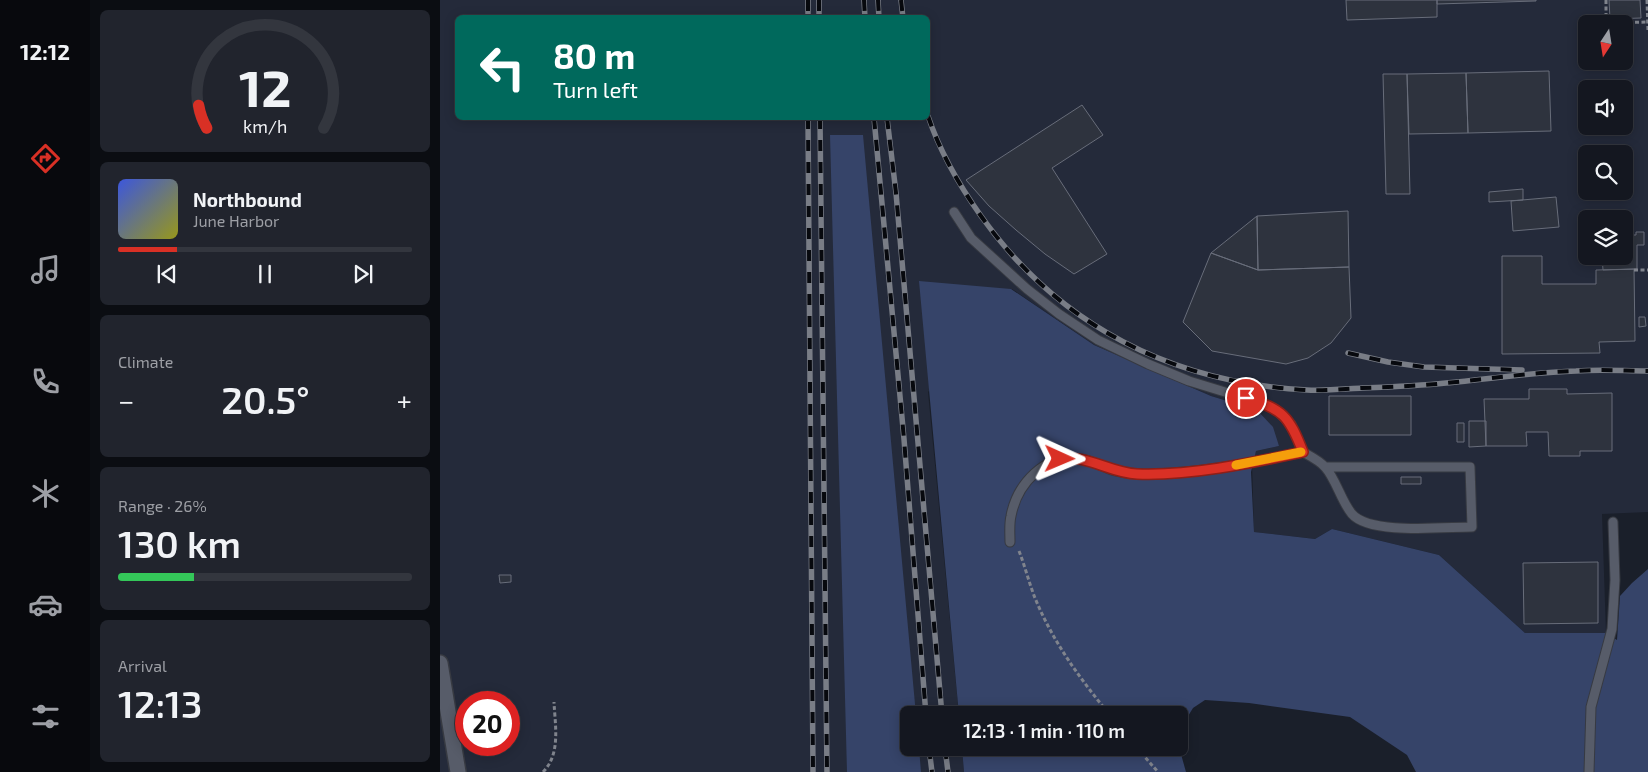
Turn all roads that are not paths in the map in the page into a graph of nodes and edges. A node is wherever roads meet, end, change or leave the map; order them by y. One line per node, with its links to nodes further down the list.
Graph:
1 (954, 212): 2 (lane)
2 (1303, 452): 3 (lane); 5 (lane)
3 (1325, 467): 3 (lane)
4 (1613, 522): 8 (lane)
5 (1010, 542)
6 (440, 663): 7 (street)
7 (458, 772)
8 (1589, 772)

